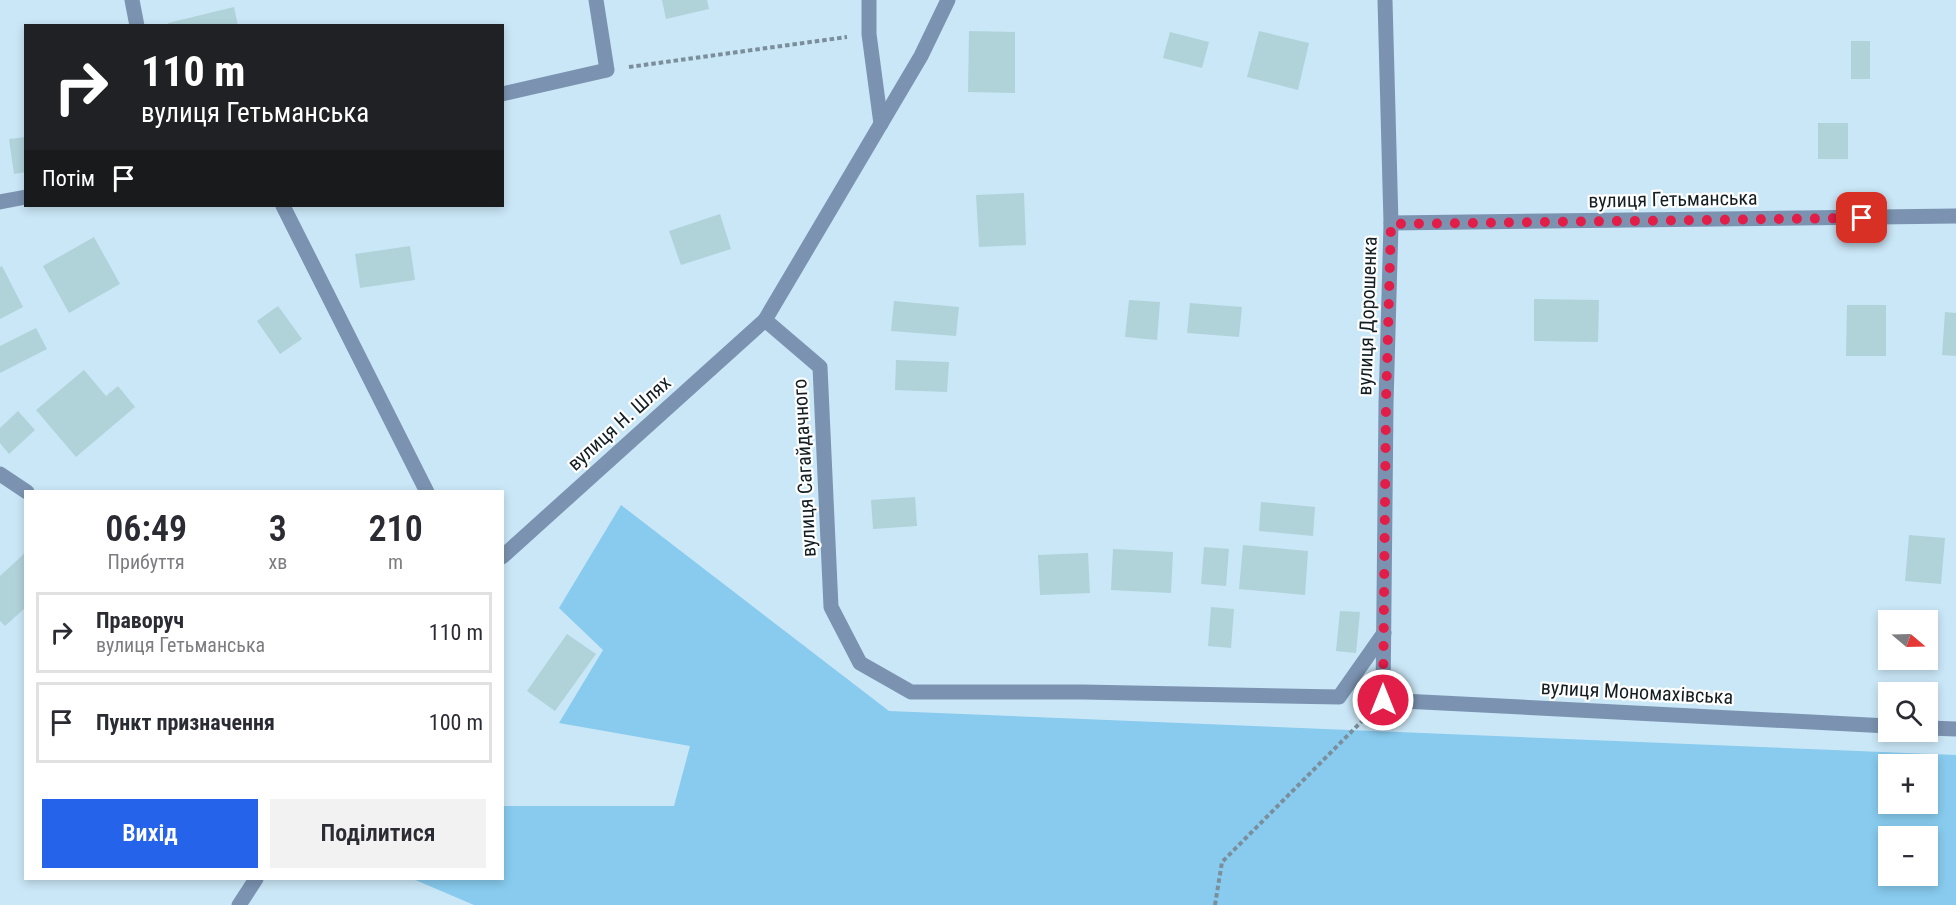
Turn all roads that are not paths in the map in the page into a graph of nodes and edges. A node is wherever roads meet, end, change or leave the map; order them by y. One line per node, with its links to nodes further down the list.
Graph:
1 (132, 0): 6 (street)
2 (596, 0): 7 (street)
3 (869, 0): 8 (street)
4 (948, 0): 8 (street)
5 (1385, 0): 13 (street, вулиця Дорошенка)
6 (137, 24)
7 (504, 94)
8 (880, 124): 14 (street)
9 (24, 197): 10 (street)
10 (0, 202)
11 (284, 207): 17 (street)
12 (1956, 216): 13 (street, вулиця Гетьманська)
13 (1391, 224): 19 (street, вулиця Дорошенка)
14 (765, 320): 18 (street, вулиця Н. Шлях); 19 (street, вулиця Сагайдачного)
15 (0, 474): 16 (street)
16 (24, 490)
17 (427, 490)
18 (504, 555)
19 (1384, 633): 20 (street, вулиця Дорошенка)
20 (1383, 700): 21 (street, вулиця Мономахівська)
21 (1878, 725)
22 (1938, 728): 23 (street)
23 (1956, 729)
24 (255, 880): 25 (street)
25 (239, 905)

